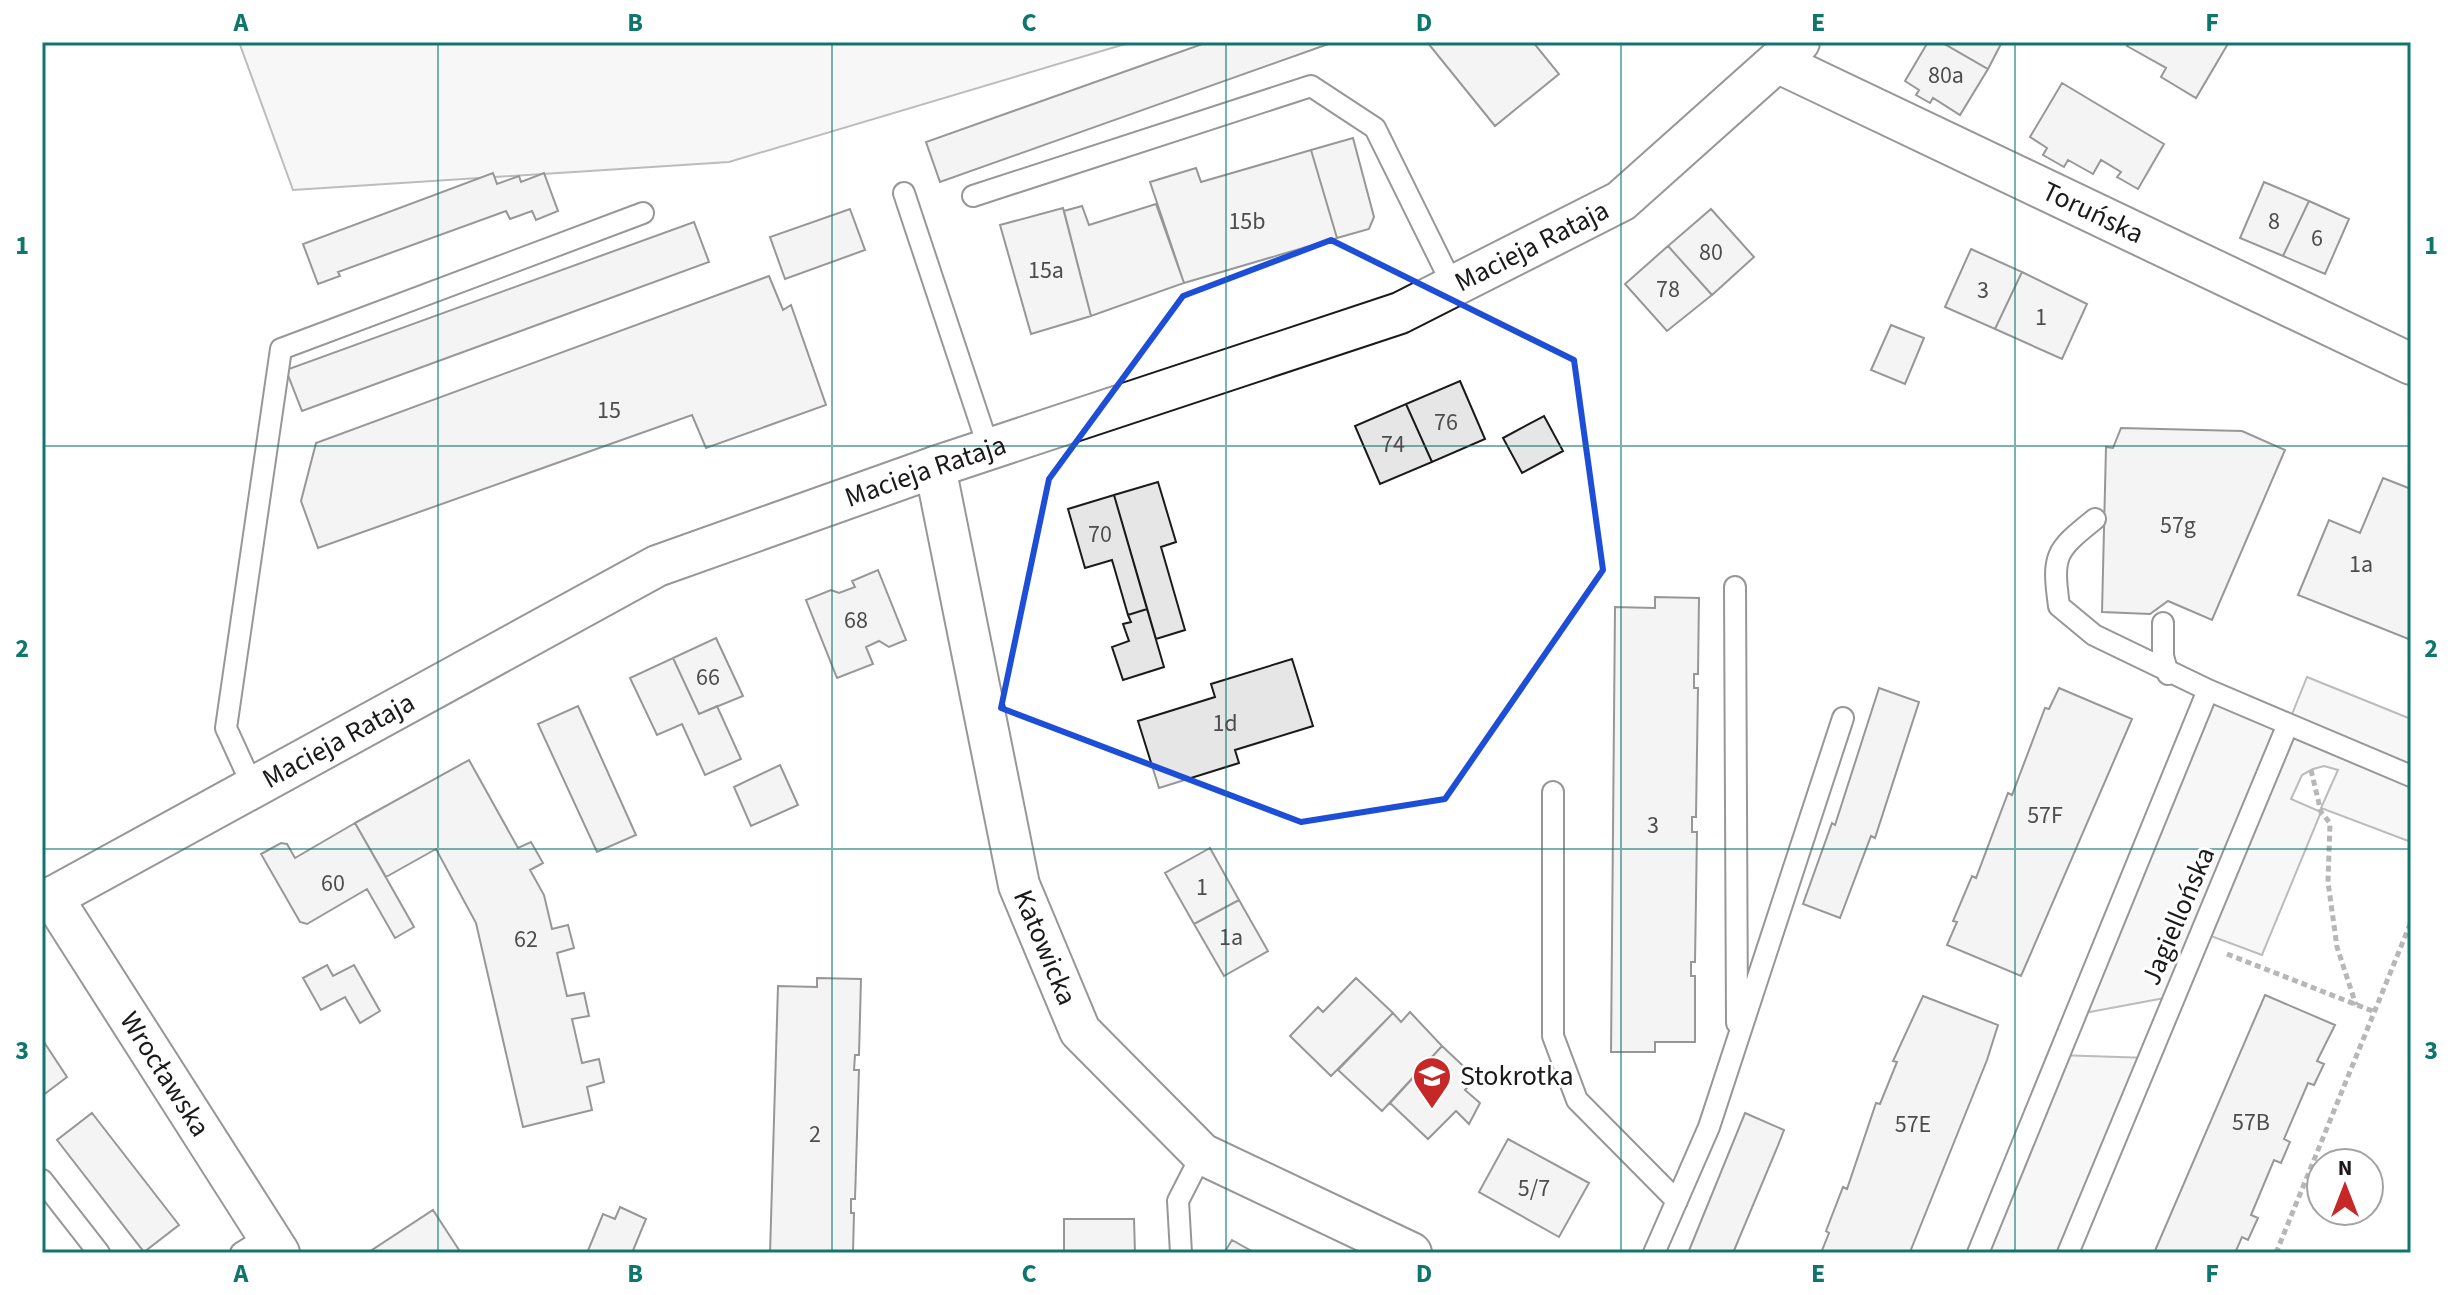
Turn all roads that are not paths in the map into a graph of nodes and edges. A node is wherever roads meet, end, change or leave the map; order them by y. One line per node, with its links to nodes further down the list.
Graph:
1 (1788, 52): 5 (street, Macieja Rataja); 6 (street, Toruńska)
2 (904, 193): 7 (lane)
3 (973, 196): 5 (lane)
4 (643, 213): 17 (lane)
5 (1453, 286): 7 (street, Macieja Rataja)
6 (2411, 364)
7 (989, 449): 8 (street, Macieja Rataja)
8 (935, 467): 17 (street, Macieja Rataja); 21 (street, Katowicka)
9 (2095, 519): 12 (lane)
10 (1735, 587): 20 (lane)
11 (2163, 623): 12 (lane)
12 (2168, 674): 13 (lane)
13 (2208, 690): 15 (lane); 29 (lane)
14 (1843, 718): 20 (lane)
15 (2288, 724): 16 (lane); 30 (lane, Jagiellońska)
16 (2411, 776)
17 (253, 787): 19 (street, Macieja Rataja)
18 (1553, 792): 23 (lane)
19 (47, 900): 24 (street, Wrocławska)
20 (1737, 1043): 23 (lane)
21 (1202, 1154): 26 (lane); 27 (street, Katowicka)
22 (42, 1180): 25 (lane)
23 (1677, 1201): 28 (lane)
24 (262, 1247)
25 (99, 1253)
26 (1181, 1253)
27 (1411, 1253)
28 (1654, 1253)
29 (1978, 1253)
30 (2068, 1253)

